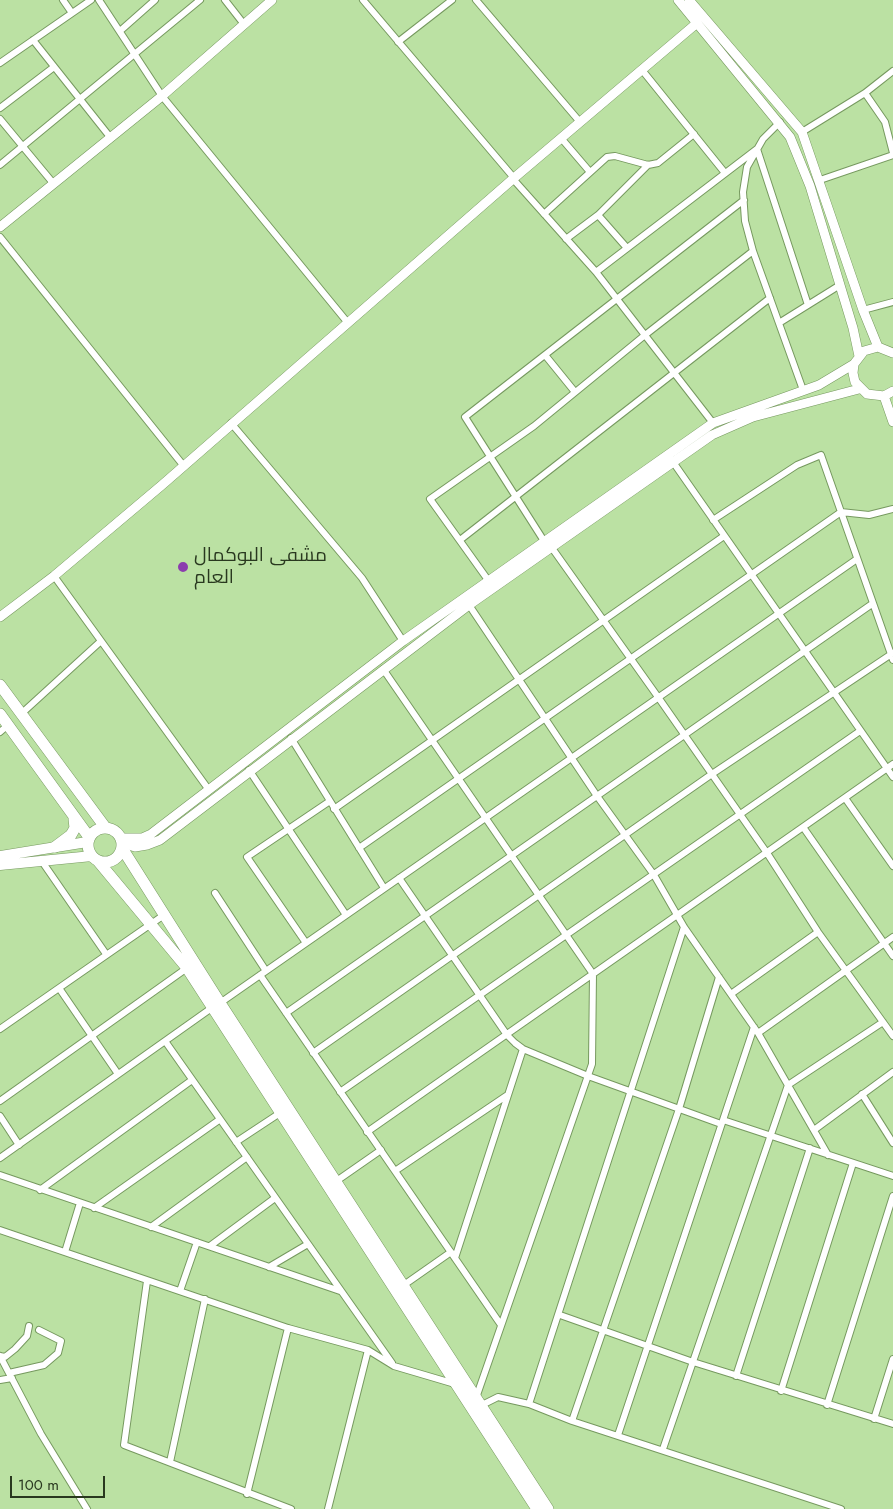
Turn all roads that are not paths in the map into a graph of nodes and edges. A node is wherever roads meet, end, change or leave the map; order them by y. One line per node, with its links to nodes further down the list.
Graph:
1 (63, 0): 13 (street)
2 (91, 0): 13 (street)
3 (99, 0): 16 (street)
4 (200, 0): 19 (street)
5 (225, 0): 14 (street)
6 (272, 0): 14 (street)
7 (363, 0): 18 (street)
8 (452, 0): 18 (street)
9 (476, 0): 29 (street)
10 (678, 0): 15 (street)
11 (689, 0): 31 (street)
12 (150, 2): 16 (street)
13 (72, 13): 17 (street)
14 (243, 23): 25 (street)
15 (697, 24): 22 (street); 30 (street)
16 (120, 31): 19 (street)
17 (33, 40): 20 (street); 21 (street)
18 (398, 42): 43 (street)
19 (134, 53): 25 (street); 26 (street)
20 (0, 63)
21 (54, 67): 26 (street); 27 (street)
22 (642, 70): 29 (street); 32 (street)
23 (893, 71): 24 (street)
24 (864, 93): 31 (street); 33 (street)
25 (162, 96): 34 (street); 61 (street)
26 (80, 100): 34 (street); 36 (street)
27 (0, 108)
28 (0, 119): 36 (street)
29 (580, 122): 35 (street)
30 (780, 122): 37 (street); 55 (street)
31 (802, 132): 44 (street)
32 (694, 134): 40 (street); 42 (street)
33 (891, 137): 38 (street)
34 (110, 138): 45 (street)
35 (561, 138): 41 (street); 43 (street)
36 (23, 147): 39 (street); 45 (street)
37 (757, 149): 42 (street); 46 (street); 59 (street)
38 (893, 154): 44 (street)
39 (0, 165)
40 (648, 165): 41 (street); 48 (street)
41 (590, 172): 47 (street)
42 (725, 173): 52 (street)
43 (513, 178): 47 (street); 61 (street)
44 (820, 180): 60 (street)
45 (54, 183): 49 (street)
46 (744, 200): 53 (street); 57 (street)
47 (544, 214): 51 (street)
48 (598, 215): 51 (street); 52 (street)
49 (0, 227)
50 (0, 236): 80 (street)
51 (566, 239): 54 (street)
52 (627, 248): 54 (street)
53 (753, 251): 56 (street); 63 (street)
54 (596, 272): 57 (street)
55 (840, 285): 59 (street); 67 (street)
56 (770, 298): 62 (street); 69 (street)
57 (617, 299): 63 (street); 66 (street)
58 (893, 302): 60 (street)
59 (808, 305): 62 (street)
60 (863, 310): 64 (street)
61 (348, 323): 75 (street)
62 (779, 324): 71 (street)
63 (645, 334): 69 (street); 73 (street)
64 (878, 347): 65 (street); 67 (street)
65 (893, 353)
66 (545, 355): 73 (street); 78 (street)
67 (859, 356): 68 (street)
68 (854, 364): 70 (street); 71 (street)
69 (674, 372): 77 (street); 81 (street)
70 (860, 389): 74 (street); 79 (street)
71 (803, 390): 77 (street)
72 (893, 391): 74 (street)
73 (575, 392): 78 (street)
74 (884, 396): 76 (street)
75 (231, 422): 80 (street); 99 (street)
76 (893, 422)
77 (713, 423): 87 (street)
78 (491, 457): 81 (street); 86 (street)
79 (673, 462): 84 (street); 88 (street)
80 (183, 465): 91 (street)
81 (516, 497): 86 (street); 87 (street)
82 (893, 509): 83 (street)
83 (841, 512): 84 (street); 89 (street); 90 (street)
84 (713, 520): 85 (street)
85 (724, 536): 90 (street); 97 (street)
86 (460, 540): 92 (street)
87 (544, 541): 92 (street)
88 (552, 548): 94 (street); 97 (street)
89 (857, 559): 93 (street); 95 (street)
90 (751, 574): 95 (street); 102 (street)
91 (54, 576): 96 (street); 98 (street)
92 (488, 580): 99 (street)
93 (872, 604): 100 (street); 101 (street)
94 (469, 605): 103 (street); 104 (street)
95 (778, 613): 100 (street); 107 (street)
96 (0, 617)
97 (604, 620): 102 (street); 104 (street)
98 (101, 641): 109 (street); 122 (street)
99 (403, 641): 122 (street)
100 (804, 651): 106 (street); 113 (street)
101 (892, 656): 106 (street)
102 (631, 658): 107 (street); 110 (street)
103 (383, 669): 114 (street); 115 (street)
104 (519, 679): 110 (street); 115 (street)
105 (0, 685): 109 (highway)
106 (833, 692): 112 (street); 119 (street)
107 (658, 697): 113 (street); 116 (street)
108 (0, 714): 111 (highway)
109 (21, 714): 130 (highway)
110 (545, 718): 116 (street); 121 (street)
111 (4, 728): 129 (highway)
112 (860, 731): 117 (street); 127 (street)
113 (684, 735): 119 (street); 123 (street)
114 (291, 738): 118 (street); 125 (street)
115 (432, 740): 121 (street); 126 (street)
116 (571, 758): 123 (street); 128 (street)
117 (890, 766): 120 (street); 124 (street)
118 (250, 770): 132 (street); 135 (street)
119 (712, 774): 127 (street); 133 (street)
120 (893, 777)
121 (458, 779): 128 (street); 137 (street)
122 (209, 790): 135 (street)
123 (597, 796): 133 (street); 140 (street)
124 (845, 798): 131 (street); 144 (street)
125 (330, 801): 126 (street); 132 (street)
126 (334, 809): 137 (street)
127 (740, 814): 138 (street); 145 (street)
128 (485, 818): 140 (street); 146 (street)
129 (74, 819): 134 (highway); 136 (highway)
130 (106, 827): 134 (highway); 135 (highway)
131 (803, 827): 138 (street); 160 (street)
132 (289, 828): 151 (street); 159 (street)
133 (625, 835): 145 (street); 149 (street)
134 (88, 839): 136 (main road); 142 (highway)
135 (122, 843): 142 (highway); 150 (highway)
136 (55, 848): 141 (main road)
137 (359, 848): 147 (street)
138 (767, 853): 153 (street); 156 (street)
139 (0, 856): 141 (main road)
140 (511, 856): 149 (street); 152 (street)
141 (33, 858): 142 (main road); 143 (main road); 161 (street)
142 (95, 858): 154 (highway)
143 (0, 865)
144 (893, 866)
145 (654, 876): 153 (street); 157 (street)
146 (399, 878): 147 (street); 152 (street)
147 (384, 888): 151 (street)
148 (215, 893): 166 (street)
149 (539, 895): 157 (street); 162 (street)
150 (164, 915): 154 (street); 172 (highway)
151 (346, 915): 159 (street)
152 (425, 916): 162 (street); 173 (street)
153 (677, 916): 155 (street); 167 (street)
154 (151, 922): 161 (street); 164 (highway)
155 (684, 927): 168 (street); 190 (street)
156 (818, 932): 165 (street); 171 (street)
157 (566, 935): 167 (street); 170 (street)
158 (893, 937): 160 (street)
159 (306, 943): 166 (street)
160 (884, 943): 163 (street); 165 (street)
161 (106, 954): 169 (street)
162 (452, 956): 170 (street); 183 (street)
163 (893, 956)
164 (187, 968): 172 (highway); 178 (street)
165 (848, 971): 174 (street); 177 (street)
166 (263, 973): 172 (street); 173 (street)
167 (593, 974): 179 (street); 186 (street)
168 (719, 977): 171 (street); 194 (street)
169 (59, 988): 176 (street); 178 (street)
170 (481, 994): 179 (street); 189 (street)
171 (731, 994): 175 (street)
172 (216, 1005): 181 (street); 195 (highway)
173 (286, 1013): 183 (street)
174 (883, 1022): 180 (street); 188 (street)
175 (754, 1027): 177 (street); 198 (street)
176 (0, 1029)
177 (758, 1033): 188 (street)
178 (92, 1035): 185 (street); 193 (street)
179 (507, 1035): 182 (street); 200 (street)
180 (893, 1036)
181 (165, 1041): 185 (street); 187 (street)
182 (523, 1049): 186 (street); 192 (street)
183 (313, 1053): 189 (street)
184 (893, 1072): 191 (street)
185 (118, 1074): 204 (street)
186 (588, 1076): 190 (street); 234 (street)
187 (192, 1080): 197 (street); 215 (street)
188 (788, 1085): 199 (street); 201 (street)
189 (340, 1092): 200 (street)
190 (631, 1092): 194 (street); 233 (street)
191 (862, 1094): 199 (street); 203 (street)
192 (506, 1096): 211 (street); 226 (street)
193 (0, 1100)
194 (678, 1109): 198 (street); 237 (street)
195 (284, 1111): 202 (street); 214 (highway)
196 (0, 1116): 204 (street)
197 (219, 1120): 202 (street); 219 (street)
198 (722, 1122): 201 (street); 239 (street)
199 (814, 1130): 207 (street)
200 (367, 1132): 206 (street)
201 (770, 1135): 205 (street); 243 (street)
202 (236, 1142): 208 (street)
203 (893, 1143)
204 (19, 1145): 209 (street)
205 (810, 1148): 207 (street); 246 (street)
206 (381, 1150): 211 (street); 214 (street)
207 (828, 1154): 210 (street)
208 (247, 1157): 217 (street); 220 (street)
209 (0, 1158)
210 (854, 1163): 213 (street); 249 (street)
211 (395, 1171): 226 (street)
212 (0, 1175): 215 (street)
213 (893, 1176)
214 (332, 1184): 229 (highway)
215 (40, 1190): 218 (street)
216 (893, 1196): 252 (street)
217 (275, 1198): 223 (street); 224 (street)
218 (80, 1204): 219 (street); 225 (street)
219 (94, 1208): 220 (street)
220 (151, 1227): 222 (street)
221 (0, 1230): 225 (street)
222 (197, 1242): 224 (street); 230 (street)
223 (308, 1244): 227 (street); 231 (street)
224 (210, 1246): 227 (street)
225 (65, 1252): 228 (street)
226 (453, 1255): 229 (street); 234 (street)
227 (269, 1267): 231 (street)
228 (147, 1281): 230 (street); 258 (street)
229 (400, 1288): 248 (highway)
230 (180, 1291): 232 (street)
231 (340, 1291): 244 (street)
232 (205, 1299): 236 (street); 258 (street)
233 (560, 1315): 237 (street); 251 (street)
234 (501, 1325): 250 (street)
235 (29, 1326): 241 (street)
236 (288, 1328): 240 (street); 259 (street)
237 (604, 1329): 239 (street); 254 (street)
238 (39, 1330): 245 (street)
239 (648, 1345): 243 (street); 256 (street)
240 (368, 1350): 244 (street); 262 (street)
241 (0, 1356): 245 (street)
242 (893, 1359): 253 (street)
243 (693, 1362): 246 (street); 257 (street)
244 (394, 1366): 248 (street)
245 (11, 1376): 247 (street); 260 (street)
246 (736, 1376): 249 (street)
247 (0, 1380)
248 (460, 1383): 250 (highway)
249 (782, 1391): 252 (street)
250 (475, 1404): 251 (street); 263 (highway); 264 (highway)
251 (529, 1404): 254 (street)
252 (827, 1405): 253 (street)
253 (874, 1419): 255 (street)
254 (572, 1421): 256 (street)
255 (893, 1424)
256 (618, 1435): 257 (street)
257 (663, 1449): 265 (street)
258 (170, 1462): 259 (street)
259 (247, 1494): 261 (street)
260 (87, 1509)
261 (291, 1509)
262 (328, 1509)
263 (537, 1509)
264 (548, 1509)
265 (842, 1509)

